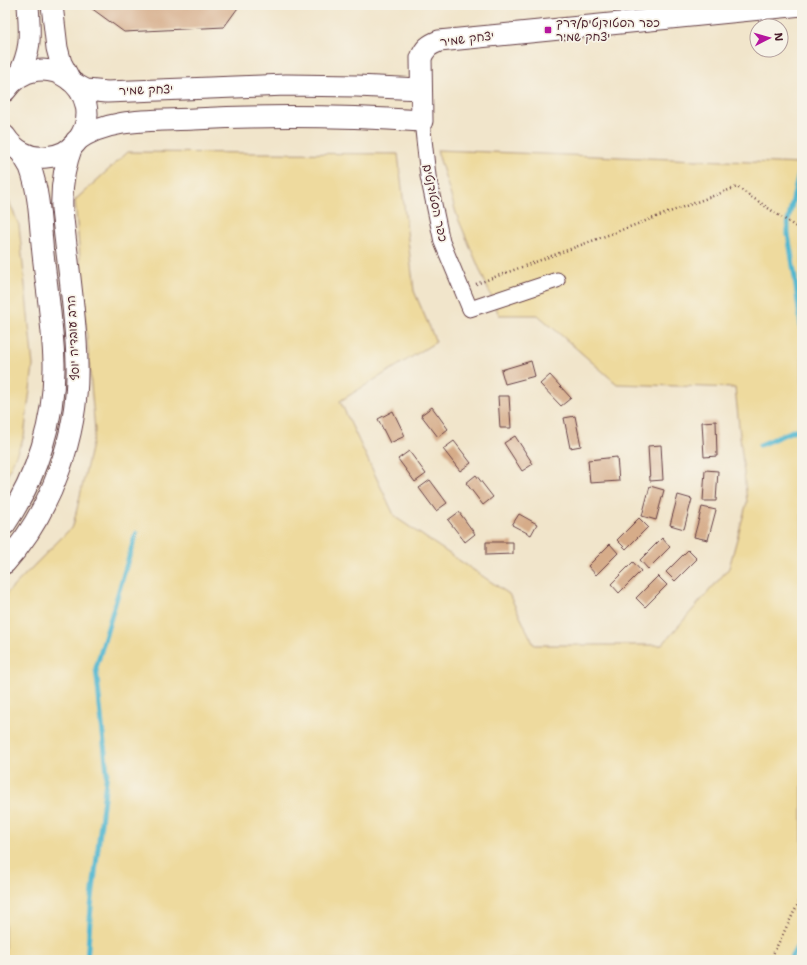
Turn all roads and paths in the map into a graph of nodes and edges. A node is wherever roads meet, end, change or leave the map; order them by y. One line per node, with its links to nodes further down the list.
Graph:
1 (28, 5): 5 (main road)
2 (52, 5): 4 (main road, הרב עובדיה יוסף)
3 (802, 5): 6 (main road, יצחק שמיר)
4 (72, 82): 5 (main road, יצחק שמיר); 6 (main road, יצחק שמיר); 9 (main road, הרב עובדיה יוסף)
5 (12, 84)
6 (420, 89): 7 (main road)
7 (422, 121): 9 (main road); 12 (street, כפר הסטודנטים)
8 (11, 143): 9 (main road); 13 (main road, הרב עובדיה יוסף)
9 (74, 144): 14 (main road, הרב עובדיה יוסף)
10 (802, 230): 12 (path)
11 (557, 280): 12 (street, כפר הסטודנטים)
12 (463, 289)
13 (5, 524)
14 (5, 562)
15 (802, 896): 16 (path)
16 (770, 960)

